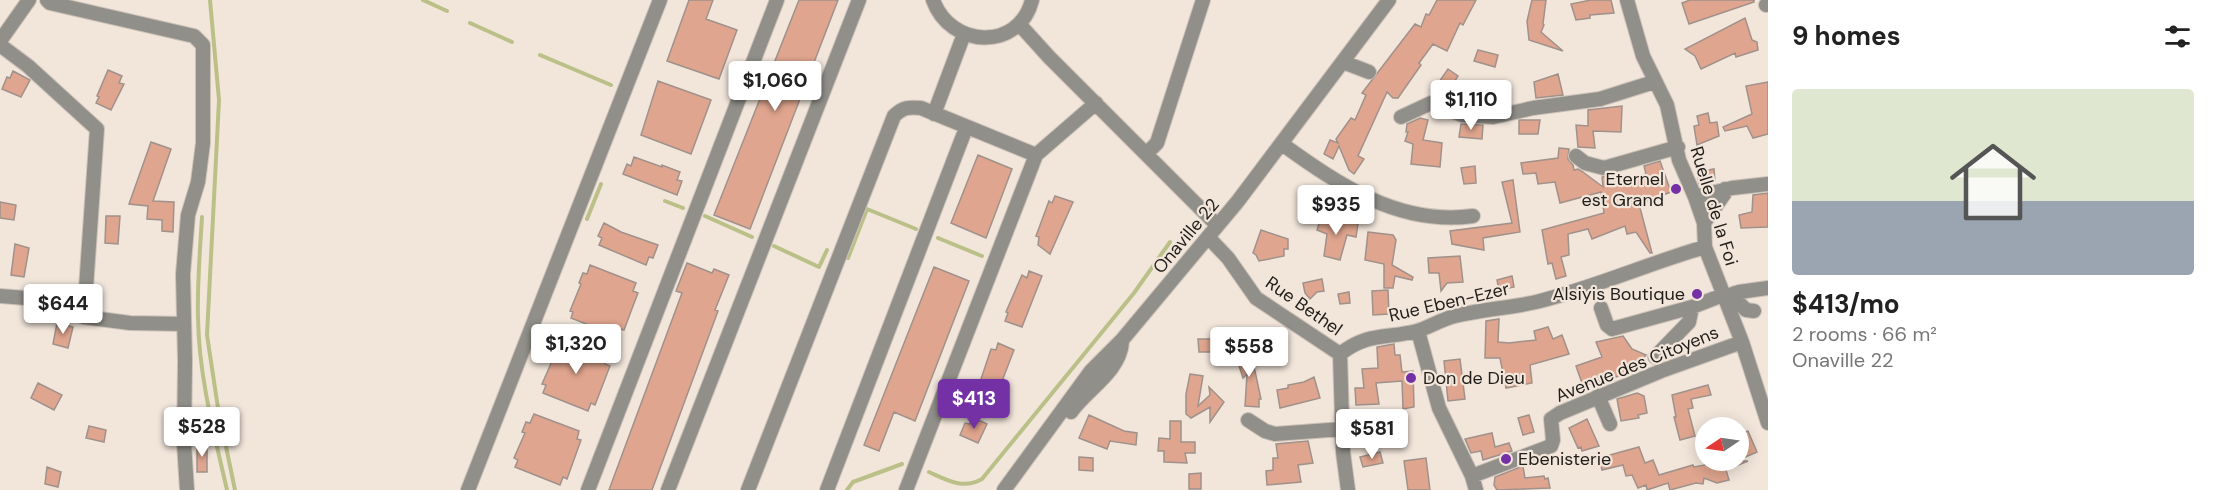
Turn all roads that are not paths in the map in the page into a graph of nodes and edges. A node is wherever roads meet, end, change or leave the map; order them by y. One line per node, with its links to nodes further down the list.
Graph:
1 (29, 0): 13 (street)
2 (47, 0): 41 (street)
3 (660, 0): 53 (street)
4 (777, 0): 54 (street)
5 (859, 0): 55 (street)
6 (933, 0): 12 (street)
7 (1032, 0): 11 (street)
8 (1203, 0): 23 (street)
9 (1389, 0): 14 (street, Onaville 22)
10 (1628, 0): 16 (street, Ruelle de la Foi)
11 (1019, 24): 12 (street); 17 (street)
12 (964, 34): 18 (street)
13 (0, 43): 40 (street)
14 (1343, 62): 15 (street); 21 (street, Onaville 22)
15 (1369, 72)
16 (1654, 82): 19 (street); 22 (street, Ruelle de la Foi)
17 (1096, 103): 23 (street); 24 (street)
18 (934, 114): 20 (street); 56 (street)
19 (1401, 117)
20 (966, 128): 24 (street); 57 (street)
21 (1282, 144): 29 (street); 31 (street, Onaville 22)
22 (1678, 147): 25 (street); 28 (street, Ruelle de la Foi)
23 (1147, 153): 31 (street)
24 (1036, 155): 58 (street)
25 (1576, 156)
26 (1768, 184): 27 (street)
27 (1725, 189): 28 (street); 30 (street)
28 (1695, 197): 30 (street, Ruelle de la Foi)
29 (1473, 216)
30 (1704, 223): 33 (street, Ruelle de la Foi)
31 (1218, 225): 32 (street, Onaville 22)
32 (1208, 237): 44 (street, Rue Bethel); 59 (street, Onaville 22)
33 (1705, 247): 35 (street, Ruelle de la Foi); 42 (street, Rue Eben-Ezer)
34 (1768, 288): 35 (street)
35 (1727, 295): 37 (street); 39 (street); 43 (street, Ruelle de la Foi)
36 (0, 296): 40 (street)
37 (1692, 307): 38 (street); 45 (street)
38 (1601, 308)
39 (1754, 311)
40 (84, 317): 41 (street)
41 (184, 324): 52 (street)
42 (1418, 331): 44 (street, Rue Eben-Ezer); 51 (street)
43 (1742, 342): 46 (street, Avenue des Citoyens); 48 (street, Ruelle de la Foi)
44 (1340, 354): 50 (street, Rue Bethel)
45 (1656, 357)
46 (1598, 396): 49 (street); 51 (street, Avenue des Citoyens)
47 (1248, 420): 50 (street)
48 (1768, 423)
49 (1610, 424)
50 (1342, 429): 60 (street, Rue Bethel)
51 (1474, 483)
52 (187, 490)
53 (468, 490)
54 (588, 490)
55 (668, 490)
56 (748, 490)
57 (826, 490)
58 (906, 490)
59 (1004, 490)
60 (1348, 490)

